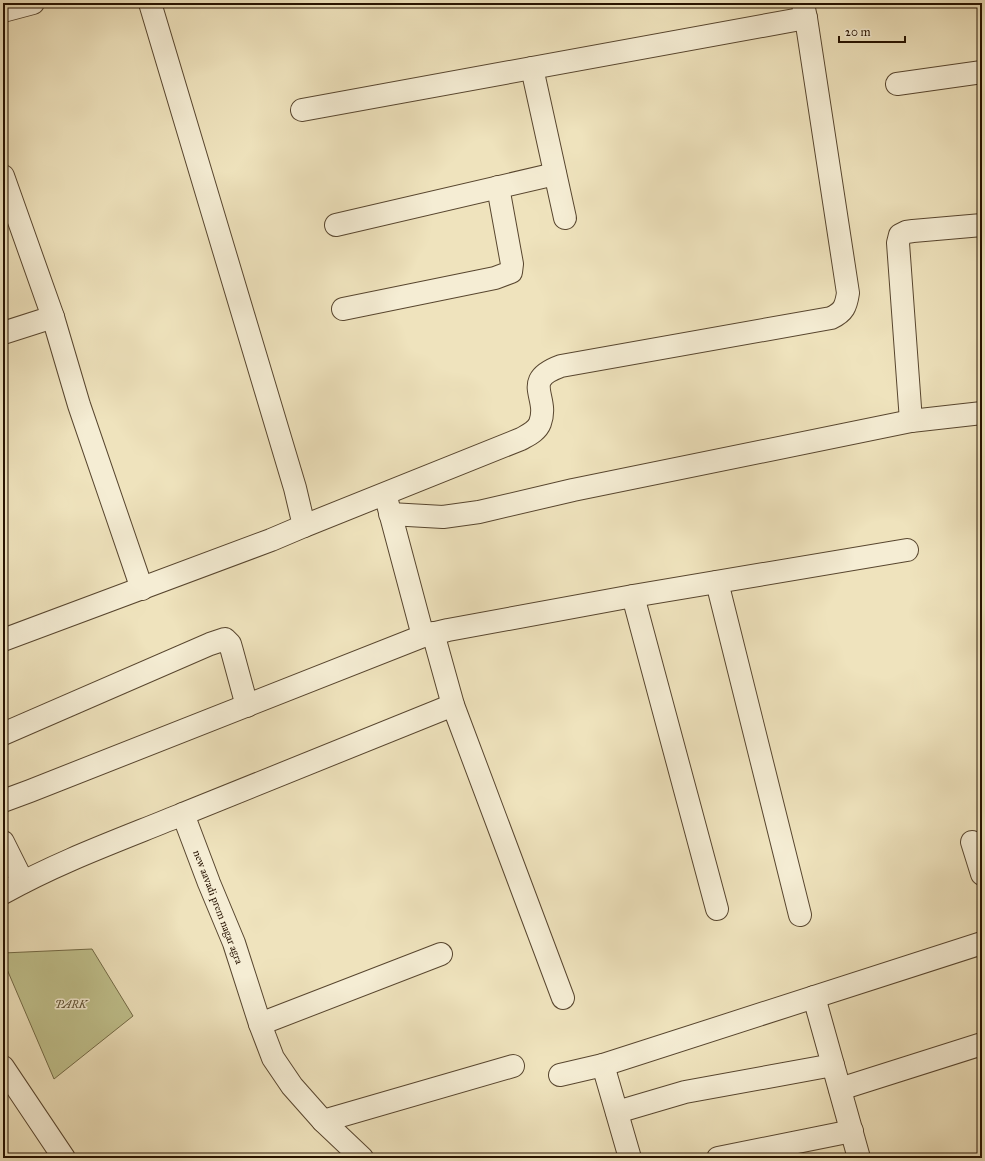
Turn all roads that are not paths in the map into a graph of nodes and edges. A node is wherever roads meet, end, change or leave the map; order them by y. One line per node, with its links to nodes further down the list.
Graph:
1 (33, 3): 4 (street)
2 (150, 3): 22 (street)
3 (804, 10): 5 (street); 20 (street)
4 (3, 11)
5 (532, 68): 8 (street); 9 (street)
6 (982, 72): 7 (street)
7 (897, 84)
8 (302, 110)
9 (555, 174): 11 (street); 12 (street)
10 (3, 176): 16 (street)
11 (498, 187): 13 (street); 15 (street)
12 (565, 218)
13 (336, 225)
14 (982, 225): 19 (street)
15 (343, 310)
16 (52, 317): 17 (street); 25 (street)
17 (3, 334)
18 (982, 413): 19 (street)
19 (911, 421): 21 (street)
20 (385, 494): 21 (street); 22 (street)
21 (390, 514): 27 (street)
22 (304, 526): 25 (street)
23 (907, 550): 24 (street)
24 (717, 582): 26 (street); 40 (street)
25 (142, 589): 28 (street)
26 (632, 596): 27 (street); 39 (street)
27 (428, 635): 29 (street); 30 (street)
28 (3, 640)
29 (453, 705): 33 (street); 44 (street)
30 (247, 706): 31 (street); 32 (street)
31 (3, 734)
32 (3, 801)
33 (183, 814): 37 (street); 45 (street, new aavadi prem nagar agra)
34 (3, 842): 37 (street)
35 (972, 842): 36 (street)
36 (982, 874)
37 (23, 882): 38 (street)
38 (3, 893)
39 (717, 909)
40 (800, 915)
41 (982, 944): 43 (street)
42 (441, 954): 45 (street)
43 (814, 997): 47 (street); 48 (street)
44 (563, 998)
45 (260, 1024): 54 (street, new aavadi prem nagar agra)
46 (982, 1044): 52 (street)
47 (603, 1065): 51 (street); 53 (street)
48 (833, 1065): 52 (street); 53 (street)
49 (514, 1066): 54 (street)
50 (3, 1067): 56 (street)
51 (560, 1075)
52 (840, 1089): 55 (street)
53 (617, 1112): 58 (street)
54 (323, 1121): 57 (street, new aavadi prem nagar agra)
55 (852, 1130): 59 (street); 60 (street)
56 (64, 1158)
57 (362, 1158)
58 (630, 1158)
59 (718, 1158)
60 (859, 1158)

